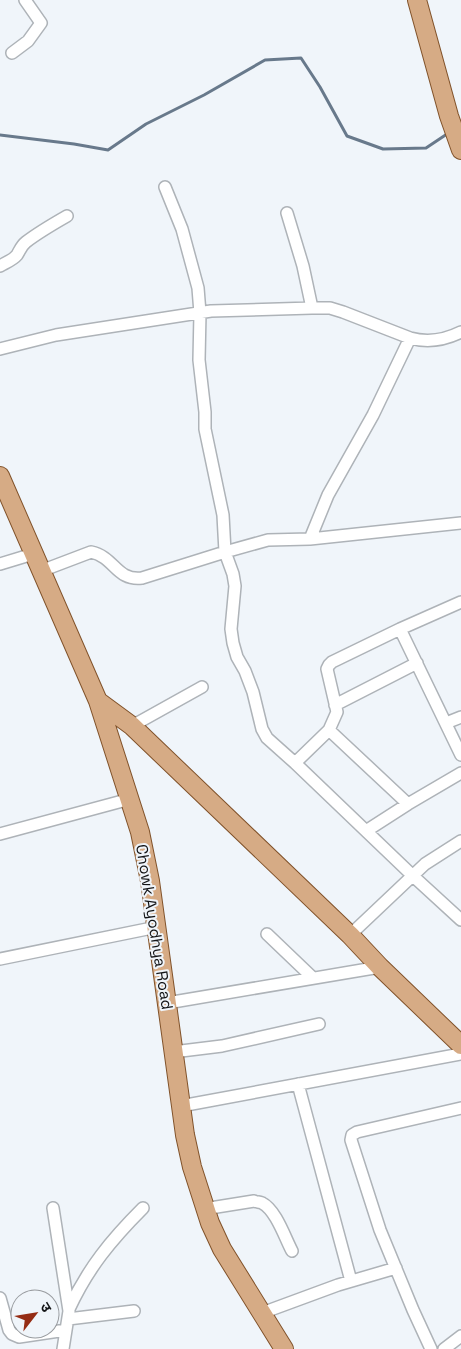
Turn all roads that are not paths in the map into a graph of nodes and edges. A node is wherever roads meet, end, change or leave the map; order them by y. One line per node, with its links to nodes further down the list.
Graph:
1 (25, 0): 3 (street)
2 (417, 0): 4 (main road)
3 (12, 53)
4 (461, 149)
5 (166, 187): 10 (street)
6 (287, 213): 9 (street)
7 (67, 216): 8 (street)
8 (0, 266)
9 (312, 308): 10 (street); 12 (street)
10 (200, 313): 13 (street); 17 (street)
11 (461, 332): 12 (street)
12 (410, 338): 16 (street)
13 (0, 349)
14 (0, 476): 18 (main road, Chowk Ayodhya Road)
15 (461, 523): 16 (street)
16 (310, 539): 17 (street)
17 (225, 552): 20 (street); 32 (street)
18 (33, 554): 19 (street); 20 (main road, Chowk Ayodhya Road)
19 (0, 564)
20 (41, 570): 25 (main road, Chowk Ayodhya Road)
21 (461, 602): 22 (street)
22 (400, 629): 23 (street); 26 (street)
23 (416, 663): 26 (street); 28 (street)
24 (202, 687): 29 (street)
25 (98, 701): 29 (main road); 34 (main road, Chowk Ayodhya Road)
26 (335, 705): 30 (street)
27 (461, 717): 28 (street)
28 (446, 723): 31 (street)
29 (132, 726): 43 (main road)
30 (329, 730): 32 (street); 35 (street)
31 (461, 755)
32 (295, 763): 36 (street)
33 (461, 773): 35 (street)
34 (130, 799): 37 (street); 41 (main road, Chowk Ayodhya Road)
35 (408, 804): 36 (street)
36 (366, 831): 39 (street)
37 (0, 834)
38 (461, 841): 39 (street)
39 (413, 876): 40 (street); 43 (street)
40 (461, 920)
41 (157, 928): 44 (street); 47 (main road, Chowk Ayodhya Road)
42 (268, 934): 46 (street)
43 (350, 935): 45 (main road)
44 (0, 959)
45 (380, 967): 46 (street); 49 (main road)
46 (313, 978): 47 (street)
47 (166, 1003): 50 (main road, Chowk Ayodhya Road)
48 (320, 1024): 50 (street)
49 (461, 1047): 51 (street)
50 (173, 1052): 52 (main road, Chowk Ayodhya Road)
51 (298, 1084): 52 (street); 59 (street)
52 (181, 1106): 56 (main road, Chowk Ayodhya Road)
53 (461, 1108): 58 (street)
54 (53, 1208): 63 (street)
55 (143, 1208): 63 (street)
56 (204, 1209): 57 (street); 62 (main road, Chowk Ayodhya Road)
57 (292, 1252)
58 (396, 1268): 59 (street); 67 (street)
59 (350, 1281): 62 (street)
60 (0, 1298): 63 (street)
61 (134, 1311): 63 (street)
62 (266, 1319): 66 (main road, Chowk Ayodhya Road)
63 (68, 1320): 65 (street)
64 (461, 1336): 68 (street)
65 (62, 1349)
66 (284, 1349)
67 (431, 1349)
68 (444, 1349)

